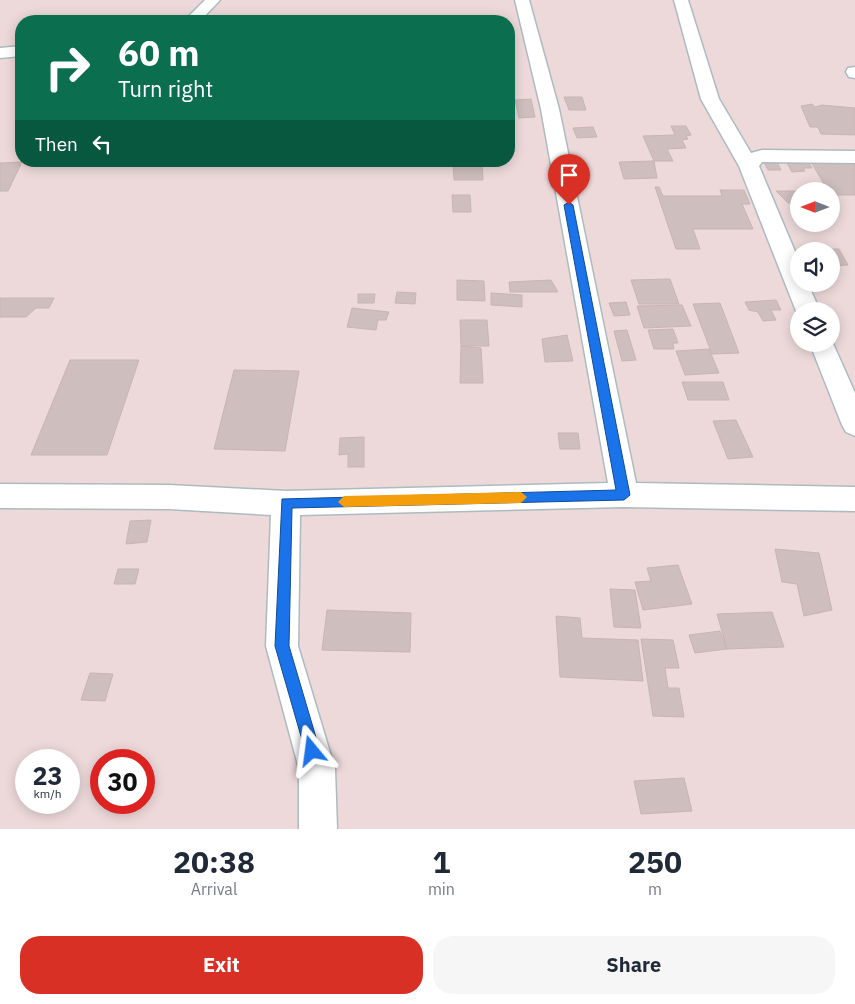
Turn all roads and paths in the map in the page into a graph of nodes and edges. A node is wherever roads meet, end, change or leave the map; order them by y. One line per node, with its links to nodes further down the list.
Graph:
1 (213, 0): 4 (street)
2 (522, 0): 12 (street)
3 (681, 0): 8 (street)
4 (198, 15)
5 (15, 52): 6 (street)
6 (0, 53)
7 (855, 157): 8 (street)
8 (749, 166): 9 (street)
9 (804, 302)
10 (825, 352): 11 (street)
11 (855, 425)
12 (624, 495): 14 (street); 15 (street)
13 (0, 496): 15 (street)
14 (855, 499)
15 (286, 503): 16 (street)
16 (318, 829)

